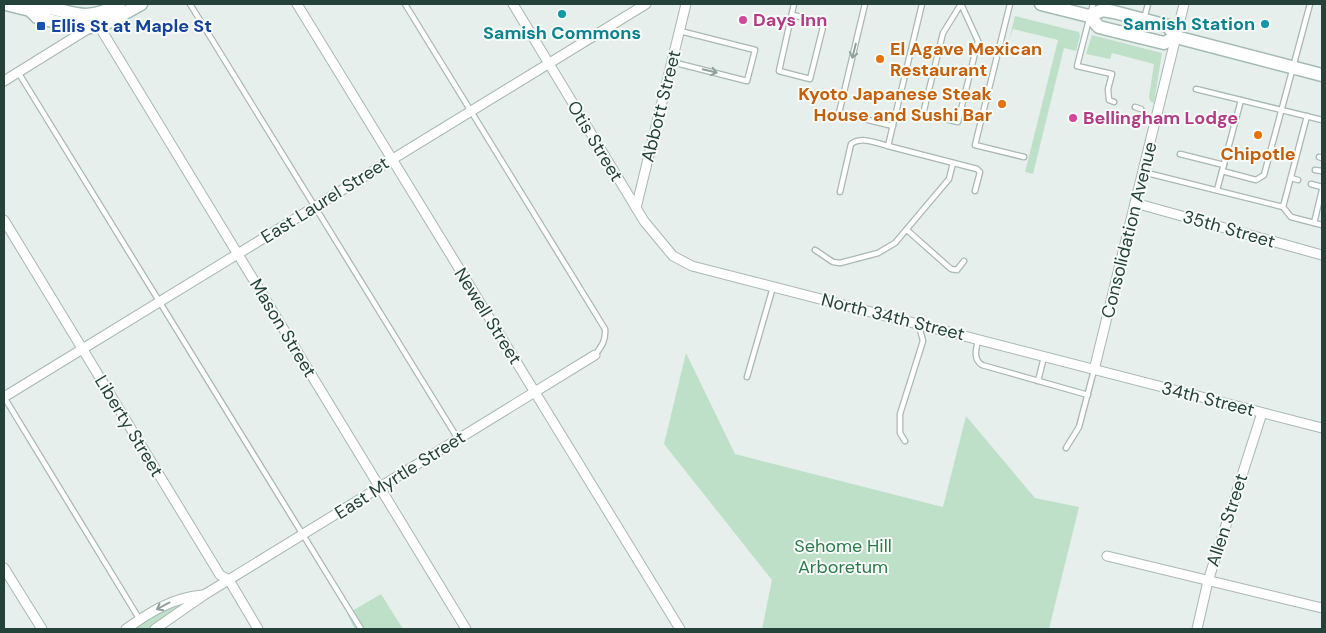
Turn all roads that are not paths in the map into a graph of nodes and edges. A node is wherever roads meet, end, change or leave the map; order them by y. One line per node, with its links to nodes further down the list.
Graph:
1 (6, 4): 22 (main road)
2 (119, 4): 22 (main road)
3 (141, 4): 22 (main road)
4 (190, 4): 63 (lane)
5 (297, 4): 46 (street, Newell Street)
6 (405, 4): 37 (lane)
7 (513, 4): 26 (street, Otis Street)
8 (646, 4): 26 (street, East Laurel Street)
9 (686, 4): 23 (street, Abbott Street)
10 (794, 4): 20 (lane)
11 (865, 4): 40 (lane, one-way to 40)
12 (922, 4): 40 (lane)
13 (961, 4): 13 (lane)
14 (1010, 4): 45 (lane)
15 (1041, 4): 19 (main road)
16 (1148, 4): 21 (lane)
17 (1184, 4): 24 (street, Consolidation Avenue)
18 (1310, 4): 27 (lane)
19 (1091, 10): 21 (main road); 24 (main road); 33 (lane)
20 (793, 15): 20 (lane)
21 (1144, 20): 24 (main road)
22 (96, 22): 28 (street); 72 (street, Mason Street)
23 (680, 31): 25 (street, Abbott Street); 25 (lane, one-way to 23)
24 (1176, 37): 27 (main road); 54 (street, Consolidation Avenue)
25 (672, 62): 65 (street, Abbott Street)
26 (548, 63): 37 (street, East Laurel Street); 65 (street, Otis Street)
27 (1294, 68): 29 (main road); 36 (lane)
28 (18, 72): 30 (street); 77 (lane)
29 (1322, 75)
30 (4, 81)
31 (1196, 89): 32 (lane)
32 (1241, 100): 36 (lane); 48 (lane)
33 (1114, 102)
34 (1135, 107): 35 (lane)
35 (1141, 109)
36 (1282, 110): 38 (lane); 52 (lane)
37 (471, 111): 46 (street, East Laurel Street); 81 (lane)
38 (1307, 116): 39 (lane); 42 (lane)
39 (1322, 120)
40 (893, 126): 41 (lane)
41 (888, 146): 47 (lane); 61 (lane)
42 (1298, 152): 44 (lane); 49 (lane)
43 (1180, 154): 48 (lane)
44 (1305, 154)
45 (1024, 157)
46 (392, 159): 63 (street, East Laurel Street); 86 (street, Newell Street)
47 (953, 163): 60 (lane); 70 (lane)
48 (1224, 165): 52 (lane)
49 (1294, 165): 50 (lane); 55 (lane)
50 (1302, 166)
51 (1315, 170): 53 (lane)
52 (1222, 171): 59 (lane)
53 (1322, 171)
54 (1143, 172): 59 (lane); 62 (street, Consolidation Avenue)
55 (1291, 178): 56 (lane); 64 (lane)
56 (1298, 180)
57 (1311, 184): 58 (lane)
58 (1322, 189): 66 (lane)
59 (1217, 190): 64 (lane)
60 (975, 191)
61 (840, 192)
62 (1135, 203): 73 (street, 35th Street); 83 (street, Consolidation Avenue)
63 (315, 207): 72 (street, East Laurel Street); 91 (lane)
64 (1283, 207): 68 (lane)
65 (636, 208): 75 (street, Otis Street)
66 (1320, 213): 68 (lane)
67 (4, 220): 80 (street, Liberty Street)
68 (1314, 223): 69 (lane)
69 (1322, 225)
70 (907, 230): 71 (lane); 74 (lane)
71 (815, 250)
72 (238, 254): 77 (street, East Laurel Street); 94 (street, Mason Street)
73 (1322, 255)
74 (964, 261)
75 (692, 266): 76 (street, North 34th Street)
76 (773, 287): 78 (street, North 34th Street); 84 (lane)
77 (159, 302): 80 (street, East Laurel Street); 95 (lane)
78 (919, 323): 79 (street, North 34th Street); 92 (lane)
79 (978, 339): 82 (street, North 34th Street); 85 (lane)
80 (82, 349): 88 (street, East Laurel Street); 98 (street, Liberty Street)
81 (595, 354): 86 (street, East Myrtle Street)
82 (1044, 356): 83 (street, North 34th Street); 85 (lane)
83 (1094, 370): 87 (lane); 89 (street, 34th Street)
84 (747, 377)
85 (1038, 382): 87 (lane)
86 (535, 392): 91 (street, East Myrtle Street); 109 (street, Newell Street)
87 (1088, 395): 93 (lane)
88 (4, 398): 102 (lane)
89 (1262, 413): 90 (street, 34th Street); 99 (street, Allen Street)
90 (1322, 428)
91 (458, 439): 94 (street, East Myrtle Street)
92 (905, 441)
93 (1066, 448)
94 (380, 487): 95 (street, East Myrtle Street); 108 (street, Mason Street)
95 (303, 534): 98 (street, East Myrtle Street); 107 (lane)
96 (1108, 556): 99 (street)
97 (4, 568): 103 (street)
98 (229, 580): 100 (street, East Myrtle Street); 106 (street, Liberty Street)
99 (1208, 581): 101 (street); 110 (street, Allen Street)
100 (204, 595): 102 (street, East Myrtle Street, one-way to 102); 105 (street, East Myrtle Street)
101 (1322, 608)
102 (140, 620): 104 (street, East Myrtle Street)
103 (42, 629)
104 (126, 629)
105 (155, 629)
106 (258, 629)
107 (362, 629)
108 (466, 629)
109 (680, 629)
110 (1197, 629)

